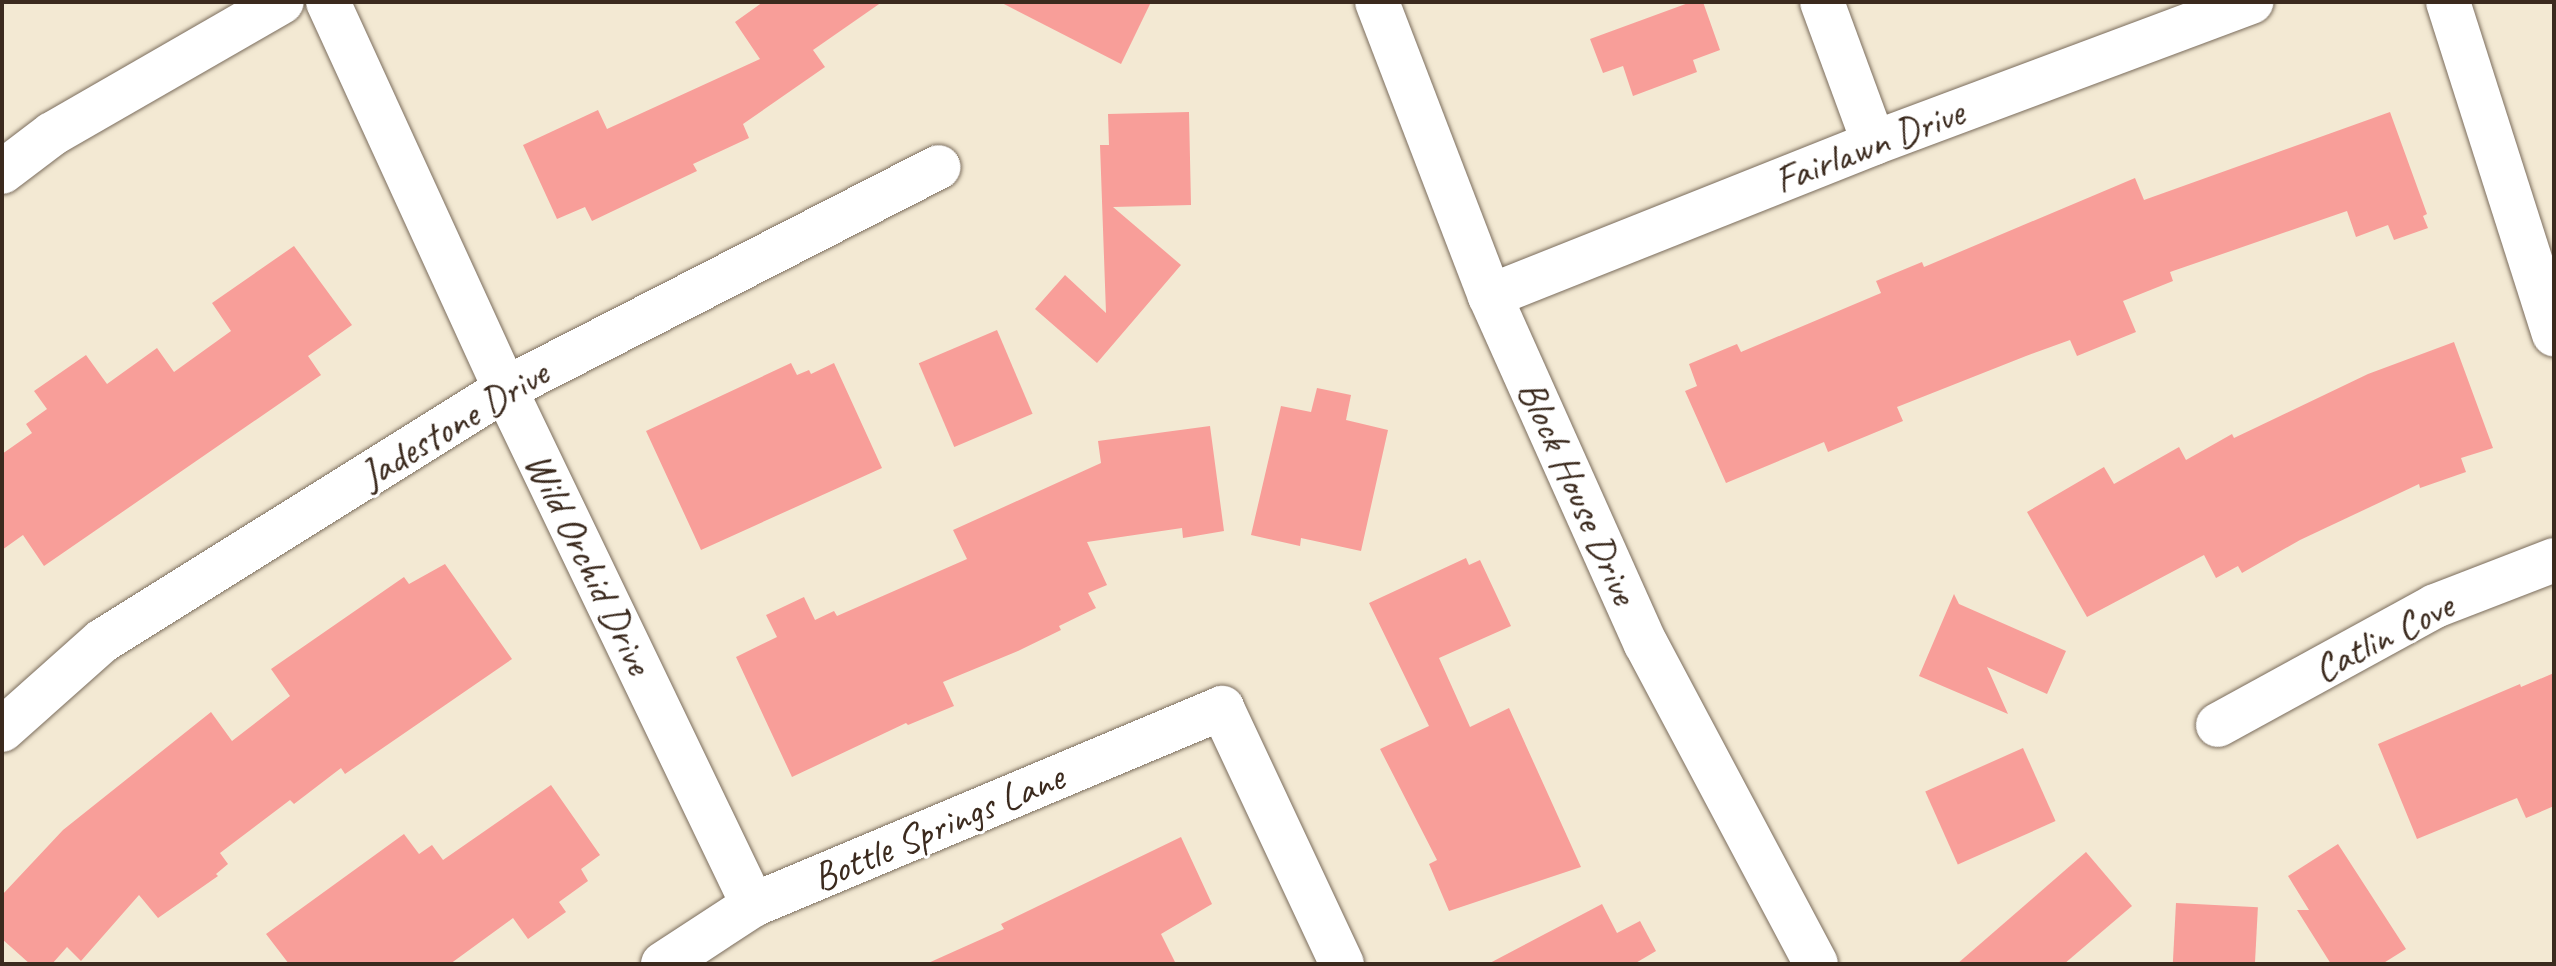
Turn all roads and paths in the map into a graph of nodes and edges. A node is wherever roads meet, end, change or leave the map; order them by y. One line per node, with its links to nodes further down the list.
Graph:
1 (282, 2): 9 (street)
2 (328, 2): 12 (street, Wild Orchid Drive)
3 (1377, 2): 10 (street, Block House Drive)
4 (1822, 2): 7 (street)
5 (2251, 2): 7 (street, Fairlawn Drive)
6 (2448, 2): 11 (street)
7 (1874, 143): 10 (street, Fairlawn Drive)
8 (938, 167): 12 (street, Jadestone Drive)
9 (2, 172)
10 (1490, 296): 19 (street, Block House Drive)
11 (2554, 334)
12 (505, 389): 15 (street, Jadestone Drive); 16 (street, Wild Orchid Drive)
13 (2554, 560): 14 (street, Catlin Cove)
14 (2218, 725)
15 (2, 730)
16 (753, 905): 17 (street, Bottle Springs Lane); 18 (street, Bottle Springs Lane)
17 (663, 964)
18 (1342, 964)
19 (1816, 964)

